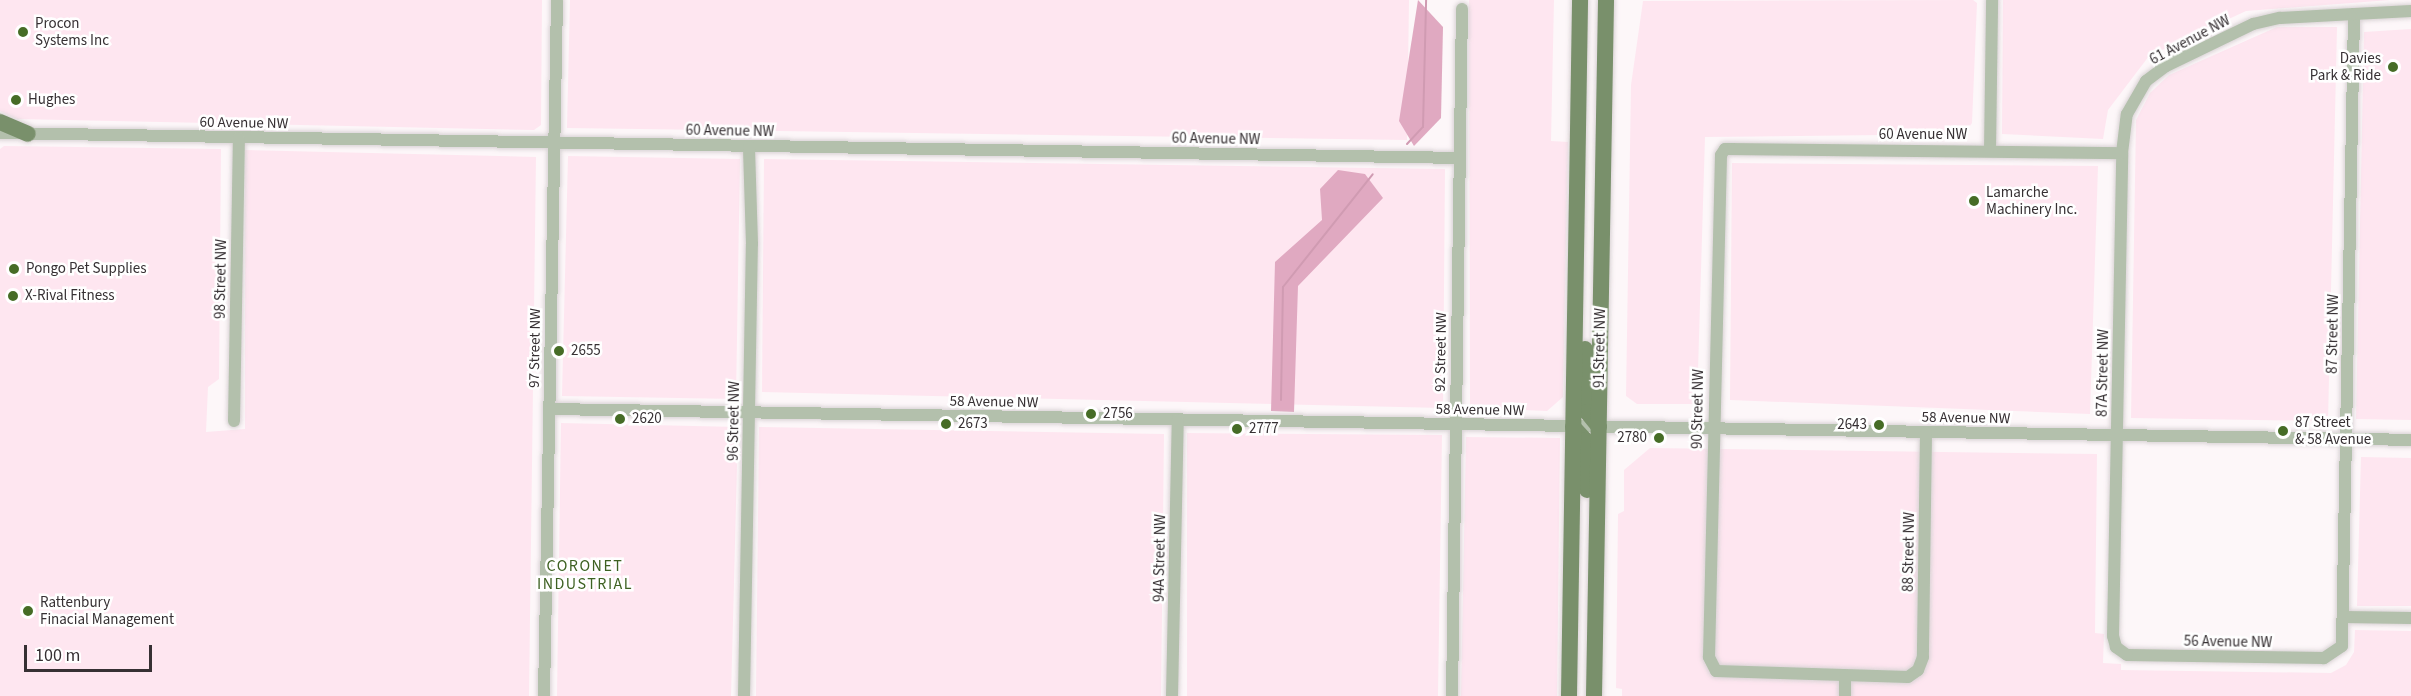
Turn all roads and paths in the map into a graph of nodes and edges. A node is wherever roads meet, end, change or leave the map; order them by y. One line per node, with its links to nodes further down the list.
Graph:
1 (557, 0): 13 (street, 97 Street NW)
2 (1580, 0): 19 (main road, 91 Street NW)
3 (1606, 0): 26 (main road, 91 Street NW)
4 (1992, 0): 16 (street)
5 (1462, 9): 18 (street, 92 Street NW)
6 (2411, 11): 7 (street, 61 Avenue NW)
7 (2354, 14): 8 (street, 61 Avenue NW); 30 (street, 87 Street NW)
8 (2135, 97): 17 (street, 87A Street NW)
9 (0, 122): 11 (main road)
10 (0, 133): 11 (street, 60 Avenue NW)
11 (28, 134): 12 (street, 60 Avenue NW)
12 (238, 138): 13 (street, 60 Avenue NW); 23 (street, 98 Street NW)
13 (554, 143): 14 (street, 60 Avenue NW); 20 (street, 97 Street NW)
14 (749, 147): 18 (street, 60 Avenue NW); 21 (street, 96 Street NW)
15 (1725, 149): 16 (street, 60 Avenue NW); 27 (street, 90 Street NW)
16 (1990, 151): 17 (street, 60 Avenue NW)
17 (2122, 153): 29 (street, 87A Street NW)
18 (1460, 158): 24 (street, 92 Street NW)
19 (1576, 271): 25 (main road, 91 Street NW); 26 (main road)
20 (549, 409): 21 (street, 58 Avenue NW); 38 (street, 97 Street NW)
21 (749, 412): 22 (street, 58 Avenue NW); 39 (street, 96 Street NW)
22 (1178, 420): 24 (street, 58 Avenue NW); 40 (street, 94A Street NW)
23 (234, 421)
24 (1454, 425): 25 (street, 58 Avenue NW); 41 (street, 92 Street NW)
25 (1573, 427): 26 (street, 58 Avenue NW); 32 (main road); 42 (main road, 91 Street NW)
26 (1599, 428): 27 (street, 58 Avenue NW); 32 (main road, 91 Street NW)
27 (1712, 429): 28 (street, 58 Avenue NW); 37 (street, 90 Street NW)
28 (1926, 433): 29 (street, 58 Avenue NW); 37 (street, 88 Street NW)
29 (2116, 435): 30 (street, 58 Avenue NW); 35 (street, 87A Street NW)
30 (2346, 439): 31 (street, 58 Avenue NW); 33 (street, 87 Street NW)
31 (2411, 440)
32 (1595, 571): 43 (main road, 91 Street NW)
33 (2343, 617): 34 (street); 36 (street, 87 Street NW)
34 (2411, 618)
35 (2119, 650): 36 (street, 56 Avenue NW)
36 (2337, 652)
37 (1845, 676): 44 (street)
38 (544, 696)
39 (744, 696)
40 (1172, 696)
41 (1452, 696)
42 (1569, 696)
43 (1594, 696)
44 (1845, 696)

